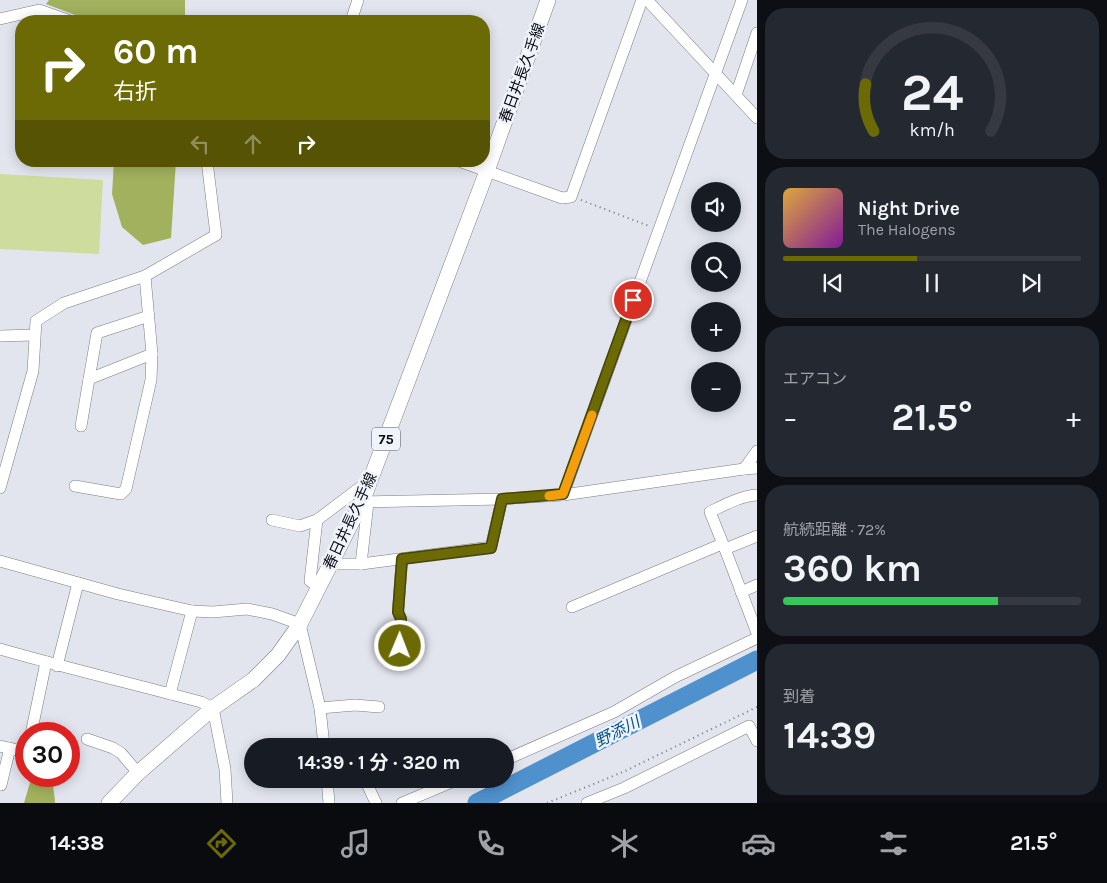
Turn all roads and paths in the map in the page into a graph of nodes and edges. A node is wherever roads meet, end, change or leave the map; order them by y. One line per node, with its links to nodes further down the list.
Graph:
1 (358, 0): 8 (street)
2 (548, 0): 14 (main road, 春日井長久手線 / 75)
3 (642, 0): 19 (street)
4 (647, 0): 11 (street)
5 (742, 0): 11 (street)
6 (39, 5): 7 (street); 9 (street)
7 (58, 15)
8 (353, 15)
9 (0, 20)
10 (757, 33): 12 (street)
11 (715, 74): 12 (street); 20 (street)
12 (736, 95): 13 (street)
13 (757, 118)
14 (490, 160)
15 (207, 167): 21 (street)
16 (475, 167): 18 (street)
17 (487, 167): 18 (main road, 春日井長久手線 / 75)
18 (486, 171): 19 (street); 31 (main road, 春日井長久手線 / 75)
19 (571, 197): 20 (path)
20 (658, 230): 34 (street)
21 (145, 276): 22 (street); 23 (street)
22 (149, 316): 25 (street); 26 (street)
23 (34, 335): 24 (street); 33 (street)
24 (0, 336)
25 (152, 354): 26 (street); 32 (street)
26 (89, 379): 27 (street)
27 (81, 426)
28 (757, 451): 29 (street)
29 (744, 468): 30 (street); 34 (street)
30 (757, 468)
31 (370, 480): 37 (main road, 春日井長久手線 / 75); 39 (street)
32 (75, 486)
33 (0, 488)
34 (563, 494): 36 (street)
35 (757, 495): 41 (street)
36 (502, 499): 37 (street); 42 (street)
37 (365, 503): 44 (main road, 春日井長久手線 / 75); 45 (street)
38 (272, 520): 39 (street)
39 (317, 520): 48 (street)
40 (757, 536): 41 (street)
41 (724, 546): 49 (street); 50 (street)
42 (402, 559): 45 (street); 55 (street)
43 (0, 561): 46 (street)
44 (330, 564): 45 (street); 48 (main road, 春日井長久手線 / 75)
45 (361, 564)
46 (78, 583): 51 (street); 57 (street)
47 (757, 585): 49 (street)
48 (319, 587): 52 (main road, 春日井長久手線 / 75)
49 (741, 592): 53 (street)
50 (572, 607)
51 (192, 611): 52 (street); 58 (street)
52 (300, 624): 61 (main road, 春日井長久手線 / 75); 62 (street)
53 (757, 633)
54 (757, 638): 68 (street)
55 (400, 646)
56 (0, 652): 57 (street)
57 (52, 664): 58 (street); 63 (street)
58 (170, 694): 61 (street)
59 (379, 706): 62 (street)
60 (757, 707): 79 (path)
61 (213, 708): 69 (main road, 春日井長久手線 / 75); 75 (street)
62 (320, 708): 64 (street)
63 (35, 722)
64 (323, 738)
65 (87, 739): 69 (street)
66 (757, 741): 80 (street)
67 (5, 747): 70 (street)
68 (514, 756)
69 (138, 773): 74 (main road, 春日井長久手線 / 75)
70 (1, 785)
71 (328, 788): 76 (street)
72 (369, 788): 77 (street)
73 (428, 788): 78 (street)
74 (109, 803)
75 (227, 803)
76 (329, 803)
77 (376, 803)
78 (402, 803)
79 (548, 803)
80 (587, 803)

